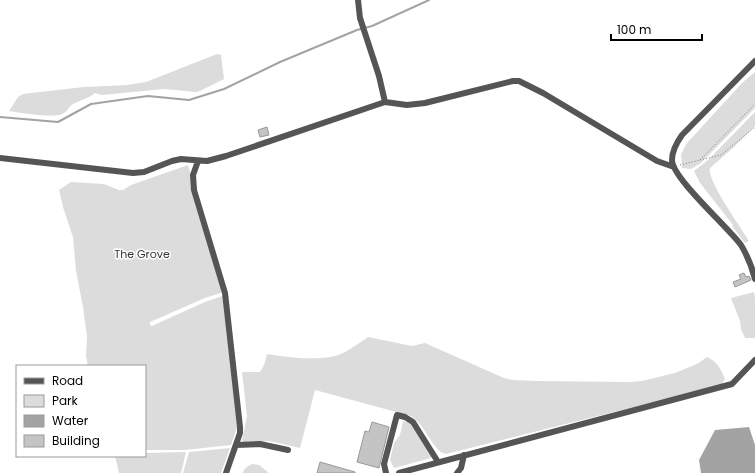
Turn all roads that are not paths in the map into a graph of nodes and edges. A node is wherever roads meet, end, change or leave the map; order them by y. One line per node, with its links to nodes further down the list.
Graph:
1 (358, 0): 3 (lane)
2 (755, 60): 6 (lane)
3 (385, 102): 5 (lane); 6 (lane)
4 (0, 158): 5 (lane)
5 (198, 161): 9 (lane)
6 (674, 167): 7 (lane)
7 (755, 279)
8 (755, 360): 11 (lane)
9 (236, 445): 10 (lane); 14 (lane)
10 (288, 450)
11 (464, 455): 12 (lane); 17 (lane)
12 (438, 462): 13 (lane); 15 (lane)
13 (410, 471): 16 (lane)
14 (226, 473)
15 (386, 473)
16 (399, 473)
17 (457, 473)

